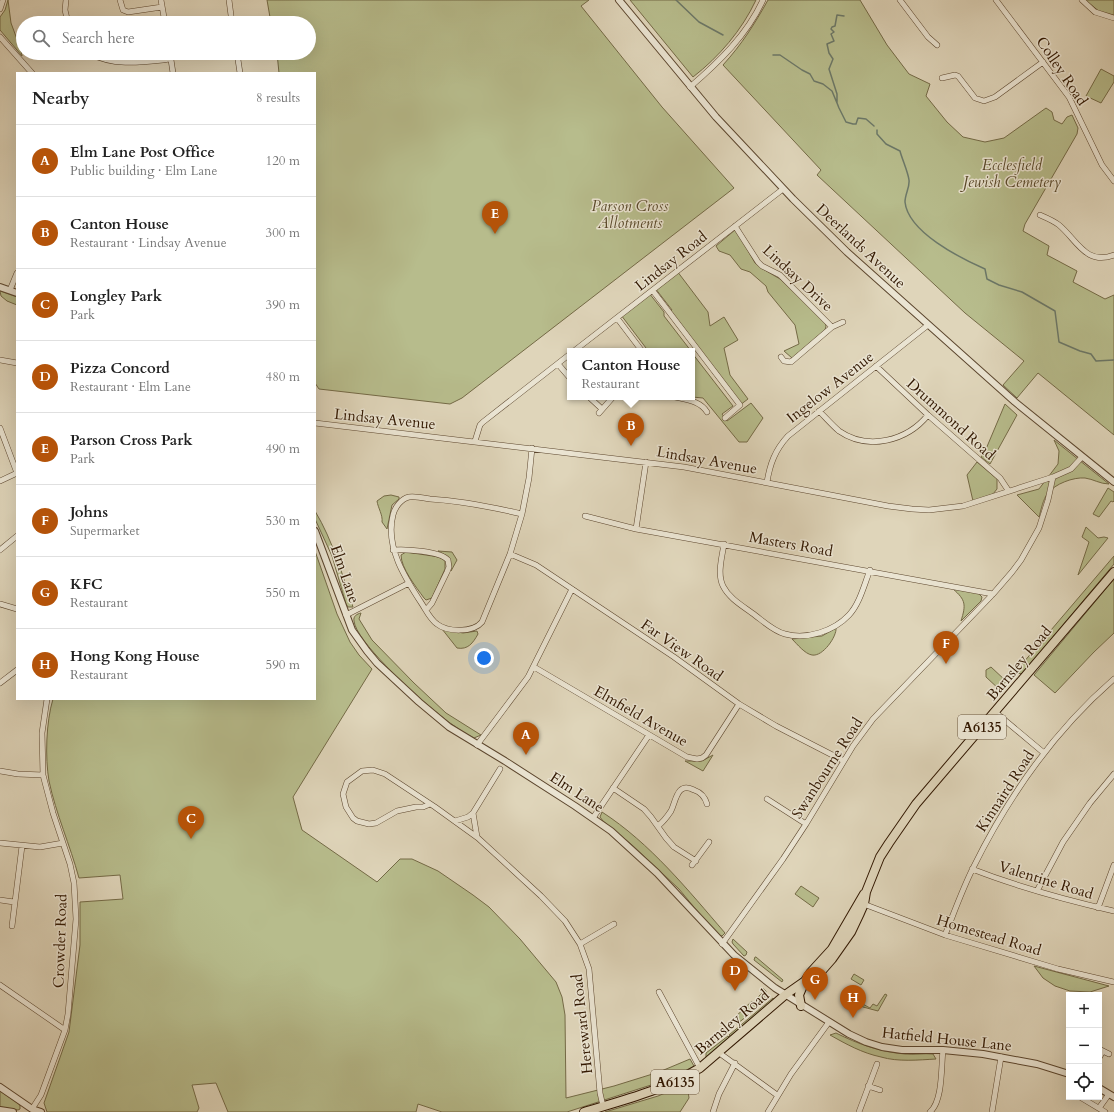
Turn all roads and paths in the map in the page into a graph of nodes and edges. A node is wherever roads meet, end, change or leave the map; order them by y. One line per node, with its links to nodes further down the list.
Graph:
1 (3, 0): 12 (street)
2 (66, 0): 13 (street)
3 (120, 0): 11 (street)
4 (161, 0): 11 (street)
5 (228, 0): 15 (street)
6 (619, 0): 30 (street, Deerlands Avenue)
7 (763, 0): 30 (street)
8 (900, 0): 18 (street)
9 (1082, 0): 16 (street)
10 (998, 1): 25 (street, Colley Road)
11 (162, 7): 14 (street)
12 (0, 9)
13 (66, 16)
14 (164, 16)
15 (231, 16)
16 (1114, 18)
17 (0, 37): 19 (street)
18 (937, 45)
19 (16, 55)
20 (20, 60): 26 (street)
21 (109, 60): 22 (street)
22 (159, 60)
23 (171, 60): 27 (street)
24 (238, 60): 28 (street)
25 (1043, 62): 29 (street); 31 (street, Colley Road)
26 (31, 72)
27 (173, 72)
28 (240, 72)
29 (942, 78)
30 (690, 87): 32 (street, Deerlands Avenue)
31 (1114, 181)
32 (783, 188): 34 (street, Lindsay Road); 43 (street, Deerlands Avenue)
33 (1040, 215): 35 (street)
34 (735, 226): 39 (street, Lindsay Road); 44 (street, Lindsay Drive)
35 (1114, 255)
36 (16, 275): 38 (street)
37 (0, 286): 38 (street)
38 (10, 290): 40 (street)
39 (653, 291): 41 (street, Lindsay Road); 60 (street)
40 (16, 293)
41 (617, 318): 45 (street, Lindsay Road); 46 (street)
42 (843, 322): 44 (street)
43 (928, 325): 52 (street, Ingelow Avenue); 65 (street, Deerlands Avenue)
44 (832, 327): 48 (street)
45 (578, 348)
46 (640, 348)
47 (567, 356): 51 (street)
48 (781, 357)
49 (0, 360): 50 (street)
50 (16, 363)
51 (558, 364): 53 (street); 63 (street)
52 (876, 366): 57 (street, Ingelow Avenue); 59 (street, Drummond Road)
53 (567, 374)
54 (592, 400): 55 (street)
55 (610, 400)
56 (686, 400): 58 (street)
57 (819, 411): 59 (street); 71 (street, Ingelow Avenue)
58 (707, 412)
59 (928, 415): 73 (street, Drummond Road)
60 (725, 418)
61 (316, 423): 63 (street, Lindsay Avenue)
62 (0, 428): 67 (street)
63 (475, 441): 64 (street, Lindsay Avenue)
64 (532, 448): 66 (street, Lindsay Avenue); 74 (street)
65 (1082, 457): 69 (street, Lindsay Avenue); 72 (street, Deerlands Avenue)
66 (646, 462): 71 (street, Lindsay Avenue); 76 (street)
67 (16, 470)
68 (16, 473): 70 (street)
69 (1053, 477): 73 (street, Lindsay Avenue); 87 (street, Swanbourne Road)
70 (0, 481)
71 (767, 482): 73 (street, Lindsay Avenue)
72 (1114, 482)
73 (1008, 490)
74 (522, 514): 81 (street); 82 (street)
75 (585, 516): 76 (street, Masters Road)
76 (636, 529): 79 (street, Masters Road)
77 (316, 533): 91 (street, Elm Lane)
78 (16, 537): 80 (street)
79 (724, 544): 83 (street, Masters Road); 83 (street)
80 (0, 550)
81 (393, 550): 85 (street); 90 (street)
82 (510, 554): 86 (street, Far View Road); 90 (street)
83 (870, 570): 87 (street, Masters Road)
84 (1114, 572): 98 (main road, Barnsley Road / A6135)
85 (409, 583): 90 (street); 91 (street)
86 (572, 589): 92 (street); 97 (street, Far View Road)
87 (993, 594): 102 (street, Swanbourne Road)
88 (0, 604): 89 (street)
89 (16, 609)
90 (426, 610)
91 (346, 615): 100 (street, Elm Lane)
92 (534, 667): 99 (street, Elmfield Avenue); 100 (street)
93 (16, 671): 95 (street)
94 (1114, 679): 101 (street, Kinnaird Road)
95 (0, 683)
96 (47, 700): 106 (street, Crowder Road)
97 (739, 704): 99 (street, Elmfield Avenue); 102 (street, Far View Road)
98 (995, 712): 101 (street); 126 (main road, Barnsley Road / A6135)
99 (649, 736): 107 (street)
100 (477, 745): 112 (street, Elm Lane)
101 (1044, 753): 122 (street, Kinnaird Road)
102 (844, 761): 114 (street, Swanbourne Road)
103 (500, 769): 111 (street)
104 (0, 771): 106 (street)
105 (1114, 774): 123 (street)
106 (43, 775): 119 (street, Crowder Road)
107 (613, 788): 112 (street); 115 (street)
108 (767, 799): 114 (street)
109 (430, 804): 109 (street, Hereward Road); 113 (street, Hereward Road)
110 (707, 804): 115 (street)
111 (473, 814): 113 (street); 116 (street)
112 (593, 818): 133 (street, Elm Lane)
113 (455, 821): 116 (street, Hereward Road)
114 (806, 824): 133 (street, Swanbourne Road)
115 (658, 826): 117 (street)
116 (478, 838): 132 (street, Hereward Road)
117 (709, 842)
118 (0, 843): 120 (street)
119 (64, 843): 120 (street); 141 (street, Crowder Road)
120 (22, 846): 125 (street)
121 (1114, 865): 127 (street)
122 (972, 869): 123 (street, Valentine Road); 131 (street, Kinnaird Road)
123 (1037, 891): 127 (street, Valentine Road)
124 (0, 900): 125 (street)
125 (14, 902): 130 (street)
126 (861, 903): 131 (street, Homestead Road); 134 (main road, Barnsley Road / A6135)
127 (1098, 908): 128 (street, Valentine Road)
128 (1114, 912)
129 (614, 924): 132 (street)
130 (12, 926)
131 (945, 936): 135 (street, Homestead Road)
132 (580, 944): 159 (street, Hereward Road)
133 (722, 944): 138 (street, Elm Lane)
134 (805, 981): 138 (main road, Barnsley Road / A6135); 139 (main road)
135 (1114, 982)
136 (0, 985): 141 (street)
137 (659, 992): 149 (street)
138 (785, 996): 139 (street, Hatfield House Lane); 144 (main road, Barnsley Road / A6135)
139 (801, 1006): 140 (street, Hatfield House Lane)
140 (829, 1022): 142 (street, Hatfield House Lane); 155 (street)
141 (65, 1030): 161 (street, Crowder Road)
142 (943, 1050): 146 (street, Hatfield House Lane); 168 (street)
143 (1102, 1050): 145 (street)
144 (718, 1052): 147 (street); 149 (main road, Barnsley Road / A6135)
145 (1109, 1054)
146 (1001, 1057): 150 (street, Hatfield House Lane); 169 (street)
147 (735, 1063): 155 (street); 165 (street)
148 (877, 1064): 151 (street)
149 (700, 1068): 159 (main road, Barnsley Road / A6135)
150 (1066, 1073)
151 (868, 1086): 153 (street); 167 (street)
152 (0, 1087): 161 (street)
153 (880, 1090)
154 (1102, 1090): 156 (street)
155 (777, 1095): 166 (street)
156 (1111, 1096): 158 (street)
157 (1085, 1100): 158 (street)
158 (1100, 1108): 170 (street)
159 (597, 1109): 164 (main road, Barnsley Road / A6135)
160 (0, 1110): 162 (street)
161 (31, 1111): 163 (street)
162 (13, 1112)
163 (41, 1112)
164 (584, 1112)
165 (713, 1112)
166 (768, 1112)
167 (859, 1112)
168 (930, 1112)
169 (992, 1112)
170 (1105, 1112)

